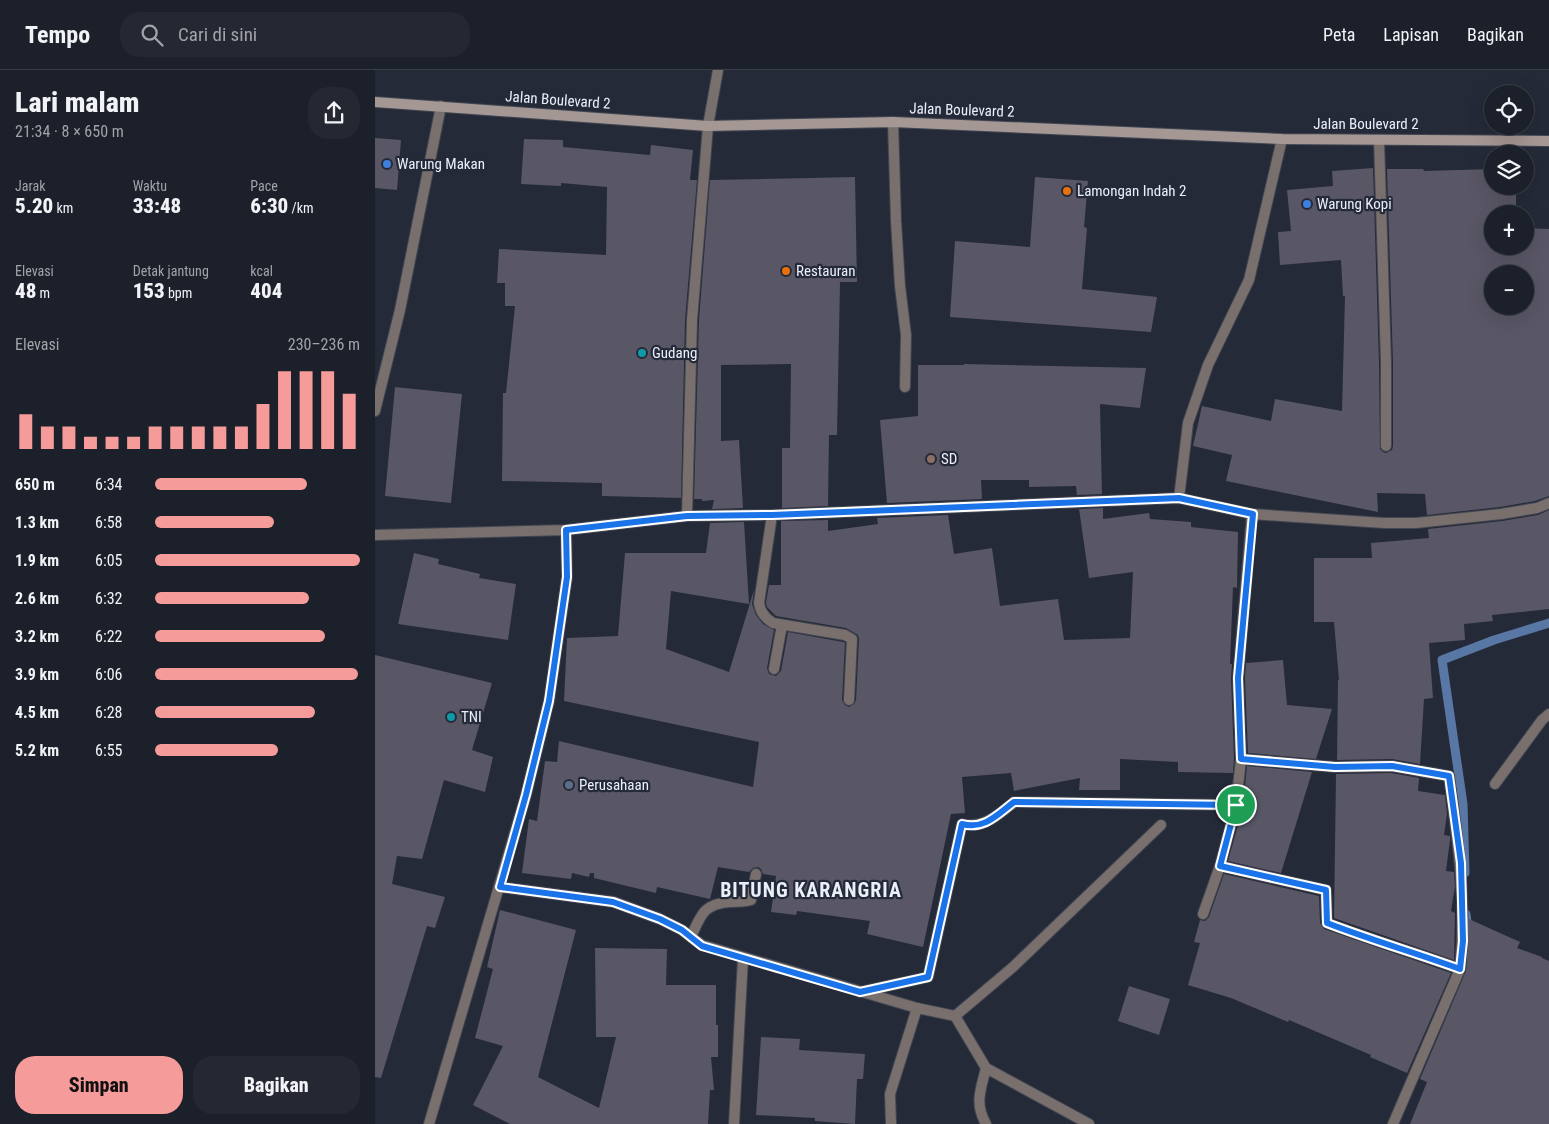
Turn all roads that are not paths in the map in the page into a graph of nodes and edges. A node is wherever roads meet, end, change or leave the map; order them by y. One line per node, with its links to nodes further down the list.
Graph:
1 (718, 70): 5 (street)
2 (375, 102): 3 (main road, Jalan Boulevard 2)
3 (441, 106): 5 (main road, Jalan Boulevard 2); 10 (street)
4 (893, 122): 5 (main road, Jalan Boulevard 2); 6 (main road, Jalan Boulevard 2); 9 (street)
5 (708, 126): 16 (street)
6 (1282, 139): 7 (main road, Jalan Boulevard 2); 12 (street)
7 (1379, 140): 8 (main road, Jalan Boulevard 2); 11 (street)
8 (1549, 141)
9 (905, 387)
10 (375, 411)
11 (1386, 446)
12 (1179, 498): 14 (street); 15 (street)
13 (1549, 504): 14 (street)
14 (1253, 514): 23 (street)
15 (772, 515): 16 (street); 19 (street)
16 (687, 516): 17 (street)
17 (566, 530): 18 (street); 29 (street)
18 (375, 535)
19 (782, 625): 20 (street); 21 (street)
20 (774, 669)
21 (849, 700)
22 (1549, 714): 24 (street)
23 (1241, 759): 25 (street); 33 (street)
24 (1495, 784)
25 (1236, 805): 27 (street); 34 (street)
26 (1161, 825): 36 (street)
27 (1220, 866): 30 (street); 33 (street)
28 (756, 874): 31 (street)
29 (500, 887): 31 (street); 38 (street)
30 (1203, 914)
31 (691, 937): 32 (street)
32 (743, 958): 34 (street); 39 (street)
33 (1460, 969): 43 (street)
34 (860, 992): 35 (street)
35 (917, 1008): 36 (street); 40 (street)
36 (955, 1016): 37 (street)
37 (986, 1068): 41 (street); 42 (street)
38 (429, 1124)
39 (734, 1124)
40 (891, 1124)
41 (986, 1124)
42 (1089, 1124)
43 (1393, 1124)

